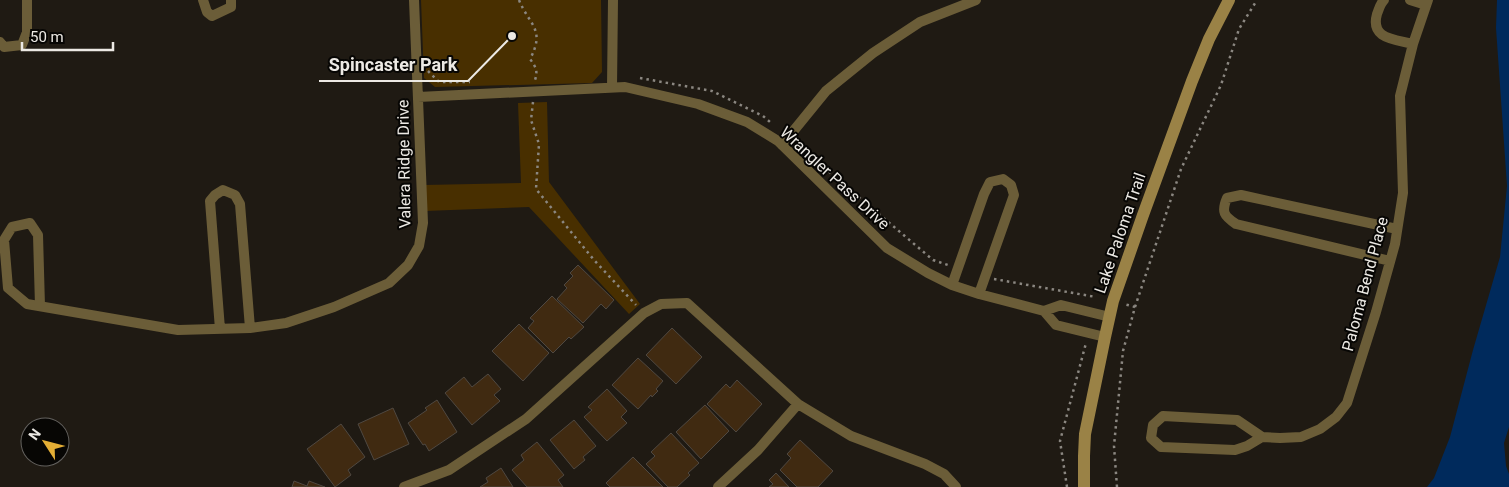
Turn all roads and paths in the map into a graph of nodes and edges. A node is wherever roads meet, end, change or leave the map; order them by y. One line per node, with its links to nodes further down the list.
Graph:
1 (26, 0): 13 (street)
2 (203, 0): 3 (street)
3 (231, 0)
4 (414, 0): 21 (street, Valera Ridge Drive)
5 (519, 0): 19 (path)
6 (613, 0): 20 (street)
7 (976, 0): 22 (street)
8 (1229, 0): 35 (street, Lake Paloma Trail)
9 (1257, 0): 32 (path)
10 (1384, 0): 14 (street)
11 (1410, 0): 12 (street, Paloma Bend Place)
12 (1427, 2): 14 (street, Paloma Bend Place)
13 (0, 42)
14 (1413, 44): 24 (street, Paloma Bend Place)
15 (427, 62): 18 (path)
16 (635, 77): 22 (path)
17 (543, 81): 19 (path)
18 (478, 82)
19 (534, 87): 20 (street, Wrangler Pass Drive); 21 (street, Wrangler Pass Drive); 34 (path)
20 (612, 87): 22 (street, Wrangler Pass Drive)
21 (418, 97): 36 (street, Valera Ridge Drive)
22 (785, 141): 28 (street, Wrangler Pass Drive)
23 (808, 154): 26 (path)
24 (1397, 229): 25 (street, Paloma Bend Place); 25 (street)
25 (1390, 262): 40 (street, Paloma Bend Place)
26 (958, 269): 27 (street); 28 (street)
27 (985, 278): 29 (street); 30 (path)
28 (952, 285): 29 (street, Wrangler Pass Drive)
29 (979, 294): 33 (street, Wrangler Pass Drive)
30 (1096, 297)
31 (40, 306): 31 (street); 37 (street)
32 (1135, 307)
33 (1044, 311): 35 (street, Wrangler Pass Drive); 38 (street, Wrangler Pass Drive)
34 (644, 313): 39 (street); 42 (street)
35 (1110, 317): 38 (street, Lake Paloma Trail)
36 (250, 328): 37 (street); 37 (street)
37 (220, 329)
38 (1104, 337): 46 (street, Lake Paloma Trail)
39 (798, 404): 43 (street); 44 (street)
40 (1262, 437): 40 (street, Paloma Bend Place)
41 (1060, 441): 45 (path)
42 (404, 487)
43 (718, 487)
44 (956, 487)
45 (1067, 487)
46 (1084, 487)

